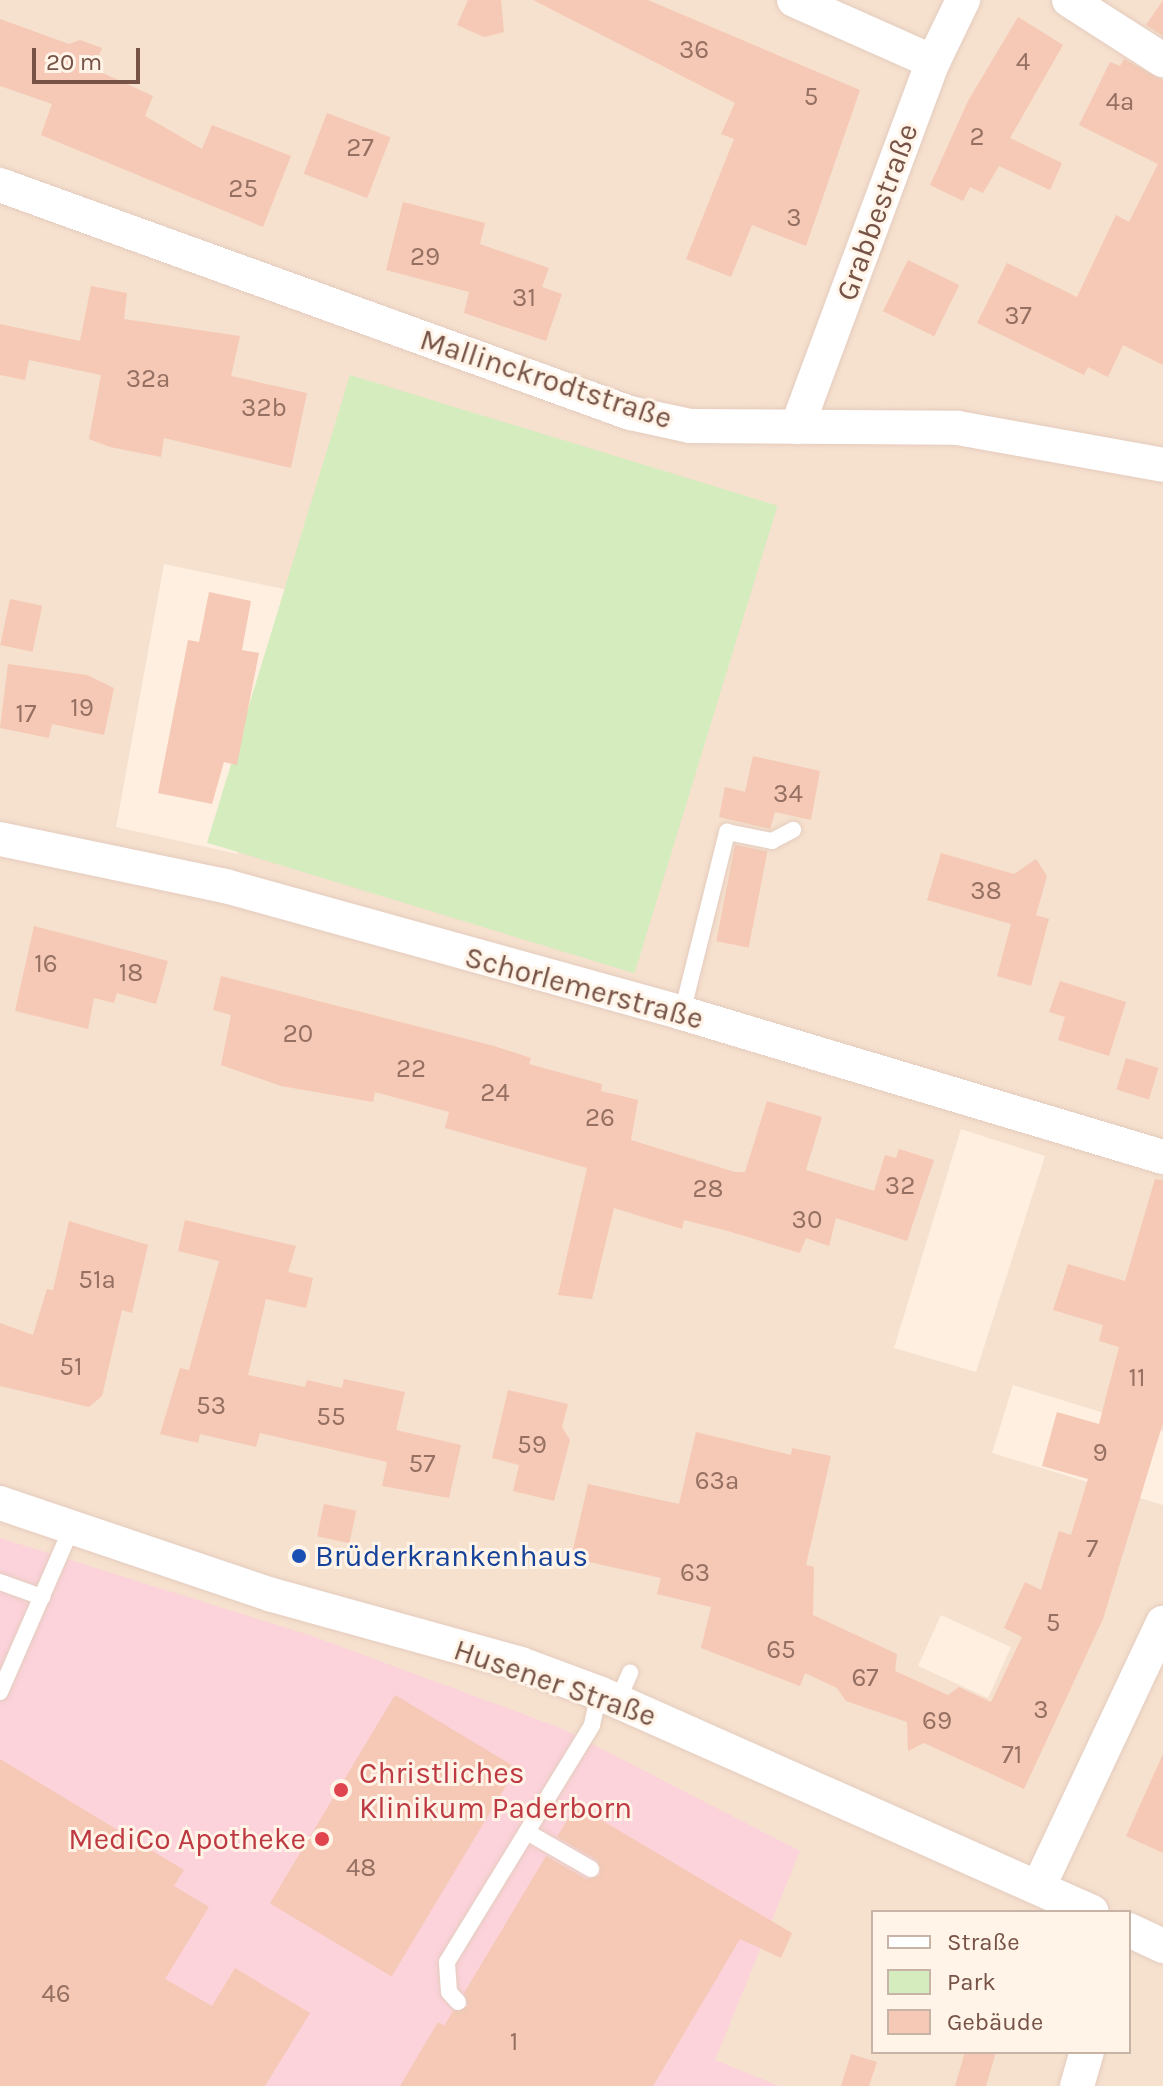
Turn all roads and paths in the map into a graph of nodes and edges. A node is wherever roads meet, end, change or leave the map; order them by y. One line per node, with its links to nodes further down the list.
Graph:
1 (794, 0): 5 (street)
2 (963, 0): 5 (street, Grabbestraße)
3 (1069, 0): 4 (street)
4 (1163, 60)
5 (933, 62): 7 (street, Grabbestraße)
6 (0, 185): 7 (street, Mallinckrodtstraße)
7 (797, 427): 8 (street, Mallinckrodtstraße)
8 (1163, 465)
9 (793, 830): 11 (lane)
10 (0, 839): 11 (street, Schorlemerstraße)
11 (682, 1013): 12 (street, Schorlemerstraße)
12 (1163, 1157)
13 (0, 1503): 14 (street, Husener Straße)
14 (72, 1527): 16 (lane); 18 (street, Husener Straße)
15 (0, 1582): 16 (lane)
16 (42, 1597): 19 (lane)
17 (1163, 1623): 22 (street)
18 (616, 1688): 20 (lane); 22 (street, Husener Straße)
19 (0, 1692)
20 (527, 1832): 21 (lane); 26 (lane)
21 (591, 1869)
22 (1039, 1886): 23 (street, Husener Straße)
23 (1088, 1910)
24 (1131, 1931): 25 (street)
25 (1163, 1946)
26 (458, 2002)
27 (1086, 2054): 28 (street)
28 (1077, 2086)

